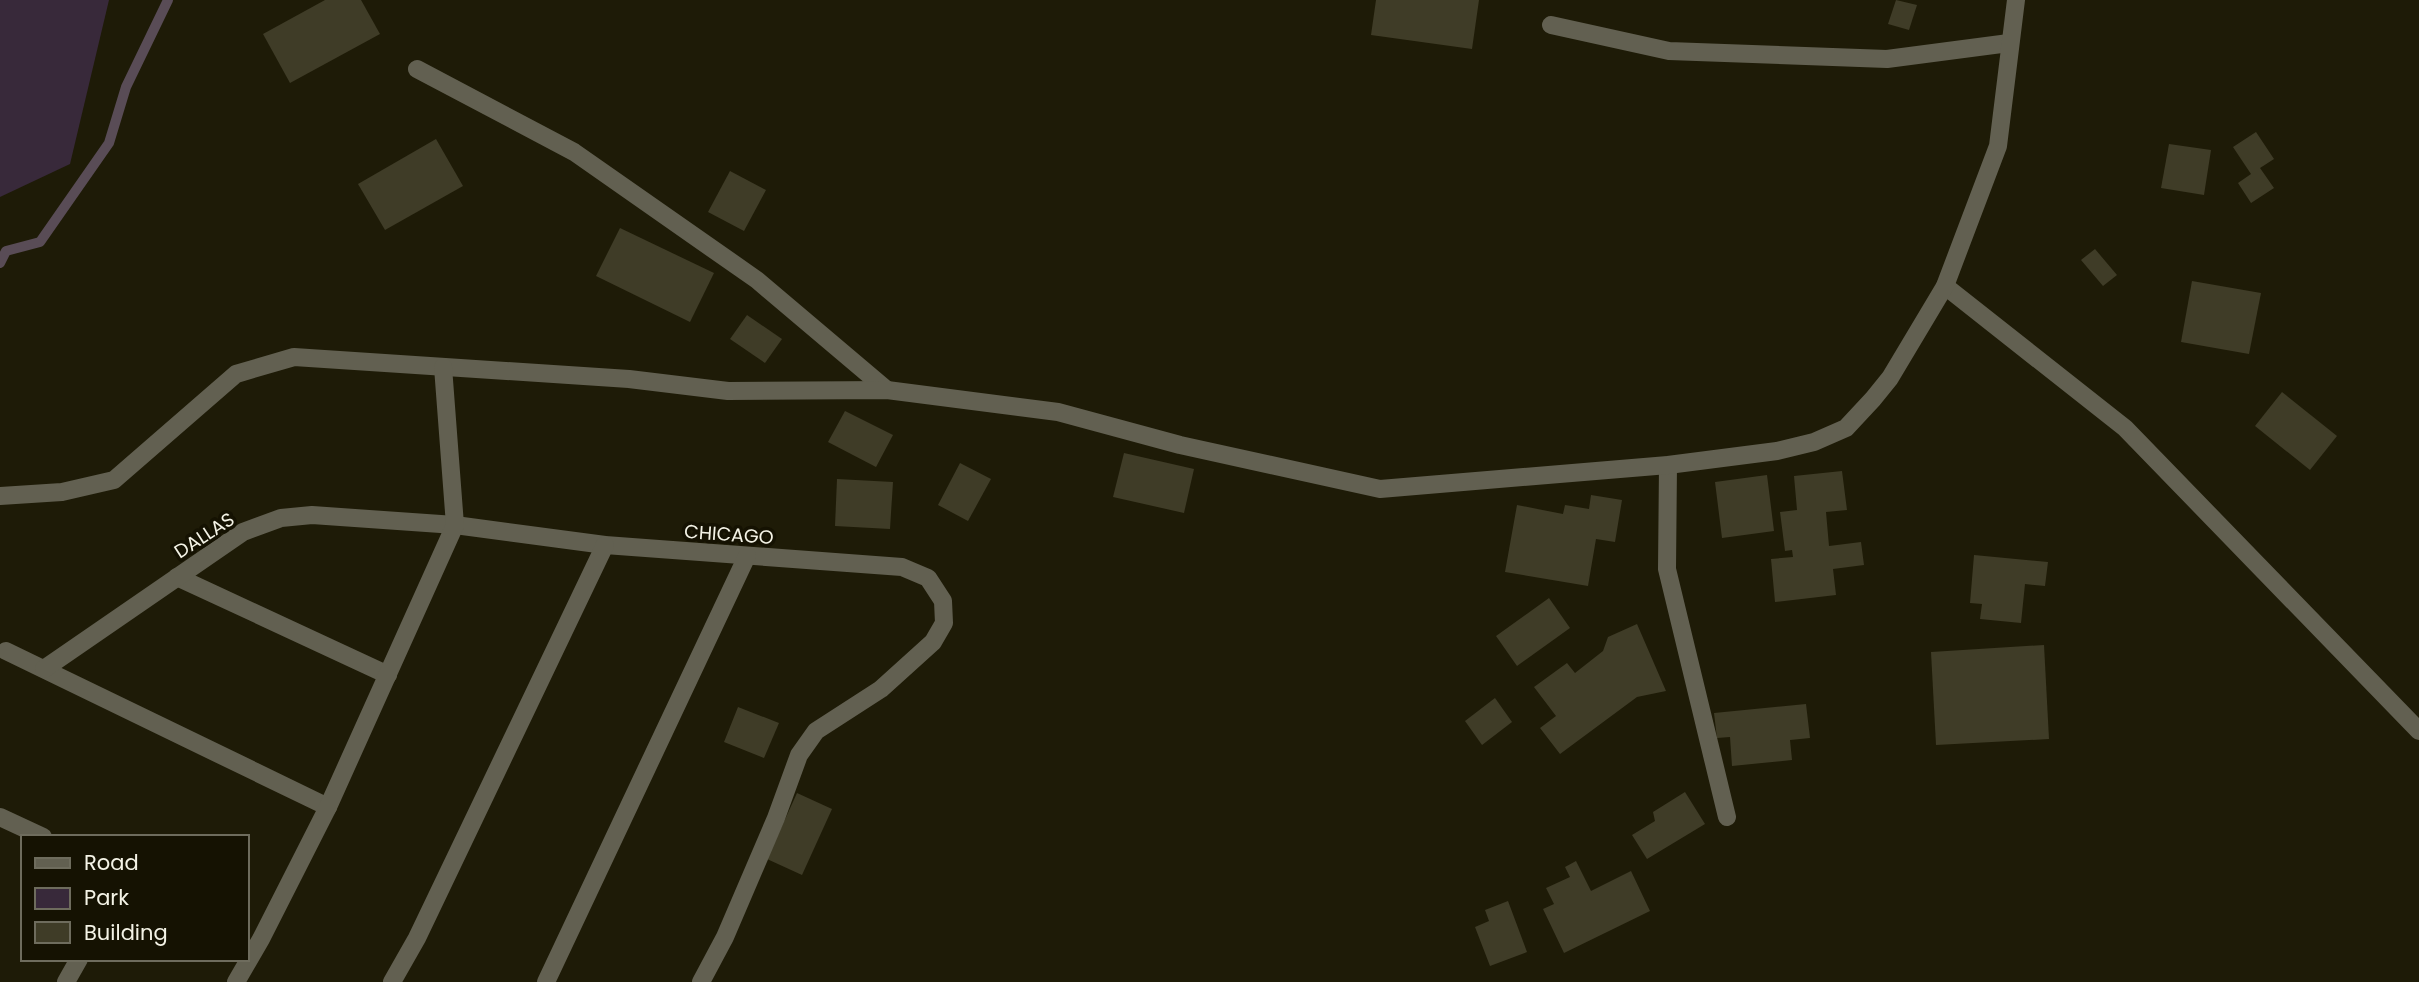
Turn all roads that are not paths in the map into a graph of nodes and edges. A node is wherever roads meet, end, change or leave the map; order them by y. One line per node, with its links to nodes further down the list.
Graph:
1 (2016, 0): 3 (street)
2 (1552, 25): 3 (street)
3 (2009, 43): 5 (street)
4 (417, 69): 7 (street)
5 (1945, 286): 8 (street); 17 (street)
6 (443, 367): 7 (street); 9 (street); 10 (street)
7 (887, 390): 8 (street)
8 (1668, 466): 20 (street)
9 (0, 496)
10 (455, 525): 11 (street, CHICAGO); 13 (street, DALLAS); 16 (street)
11 (605, 545): 12 (street, CHICAGO); 27 (street)
12 (747, 556): 28 (street); 29 (street, CHICAGO)
13 (177, 577): 15 (street, DALLAS); 16 (street)
14 (6, 651): 15 (street)
15 (44, 669): 18 (street)
16 (388, 675): 18 (street)
17 (2419, 732)
18 (328, 807): 22 (street)
19 (0, 817): 21 (street)
20 (1727, 817)
21 (39, 835)
22 (254, 936)
23 (78, 961): 25 (street)
24 (244, 961): 26 (street)
25 (66, 982)
26 (236, 982)
27 (392, 982)
28 (546, 982)
29 (701, 982)

